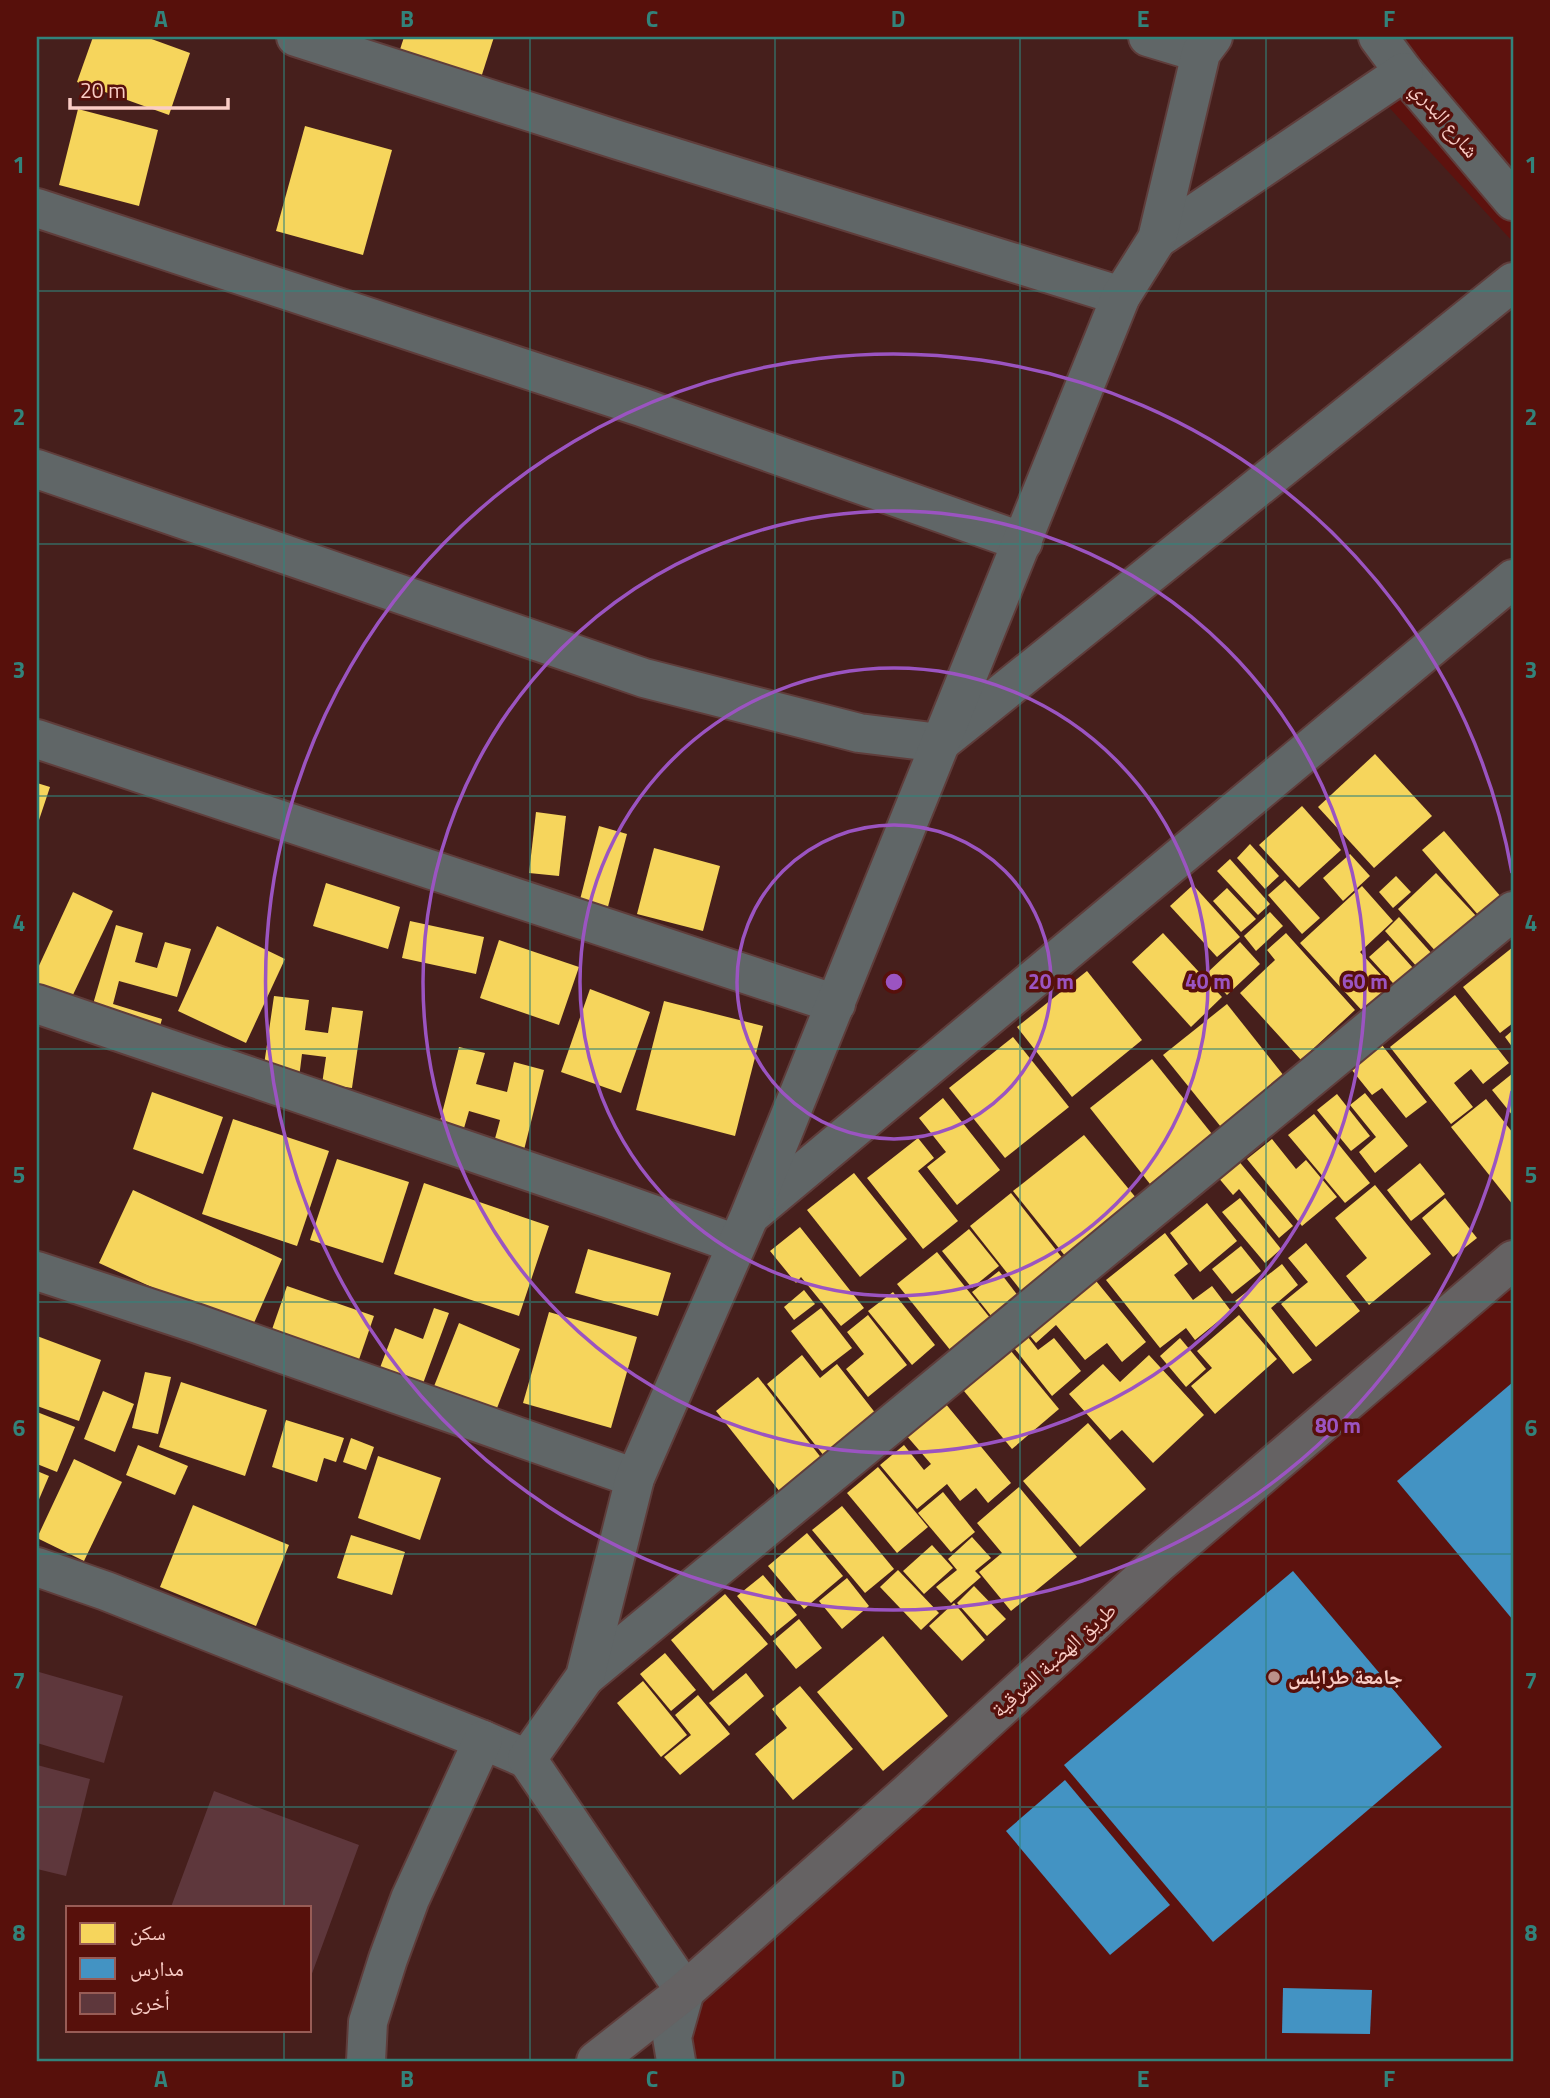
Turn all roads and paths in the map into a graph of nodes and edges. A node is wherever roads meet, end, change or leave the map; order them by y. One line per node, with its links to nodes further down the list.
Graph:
1 (296, 37): 10 (street)
2 (1148, 37): 4 (street)
3 (1378, 37): 5 (street, شارع البدري)
4 (1207, 45): 8 (street)
5 (1404, 72): 6 (street, شارع البدري); 8 (street)
6 (1513, 201)
7 (37, 208): 12 (street)
8 (1157, 239): 10 (street)
9 (1513, 282): 15 (street)
10 (1121, 296): 12 (street)
11 (37, 469): 15 (street)
12 (1023, 542): 15 (street)
13 (1513, 579): 19 (street)
14 (37, 739): 18 (street)
15 (940, 743): 18 (street)
16 (1513, 911): 24 (street)
17 (37, 1004): 19 (street)
18 (836, 1004): 19 (street)
19 (742, 1231): 22 (street)
20 (1513, 1260): 27 (main road, طريق الهضبة الشرقية)
21 (37, 1271): 22 (street)
22 (635, 1478): 24 (street)
23 (37, 1567): 25 (street)
24 (585, 1677): 26 (street)
25 (483, 1740): 26 (street); 28 (street)
26 (527, 1759): 27 (street)
27 (685, 1991): 29 (main road, طريق الهضبة الشرقية); 30 (street)
28 (366, 2061)
29 (596, 2061)
30 (676, 2061)

